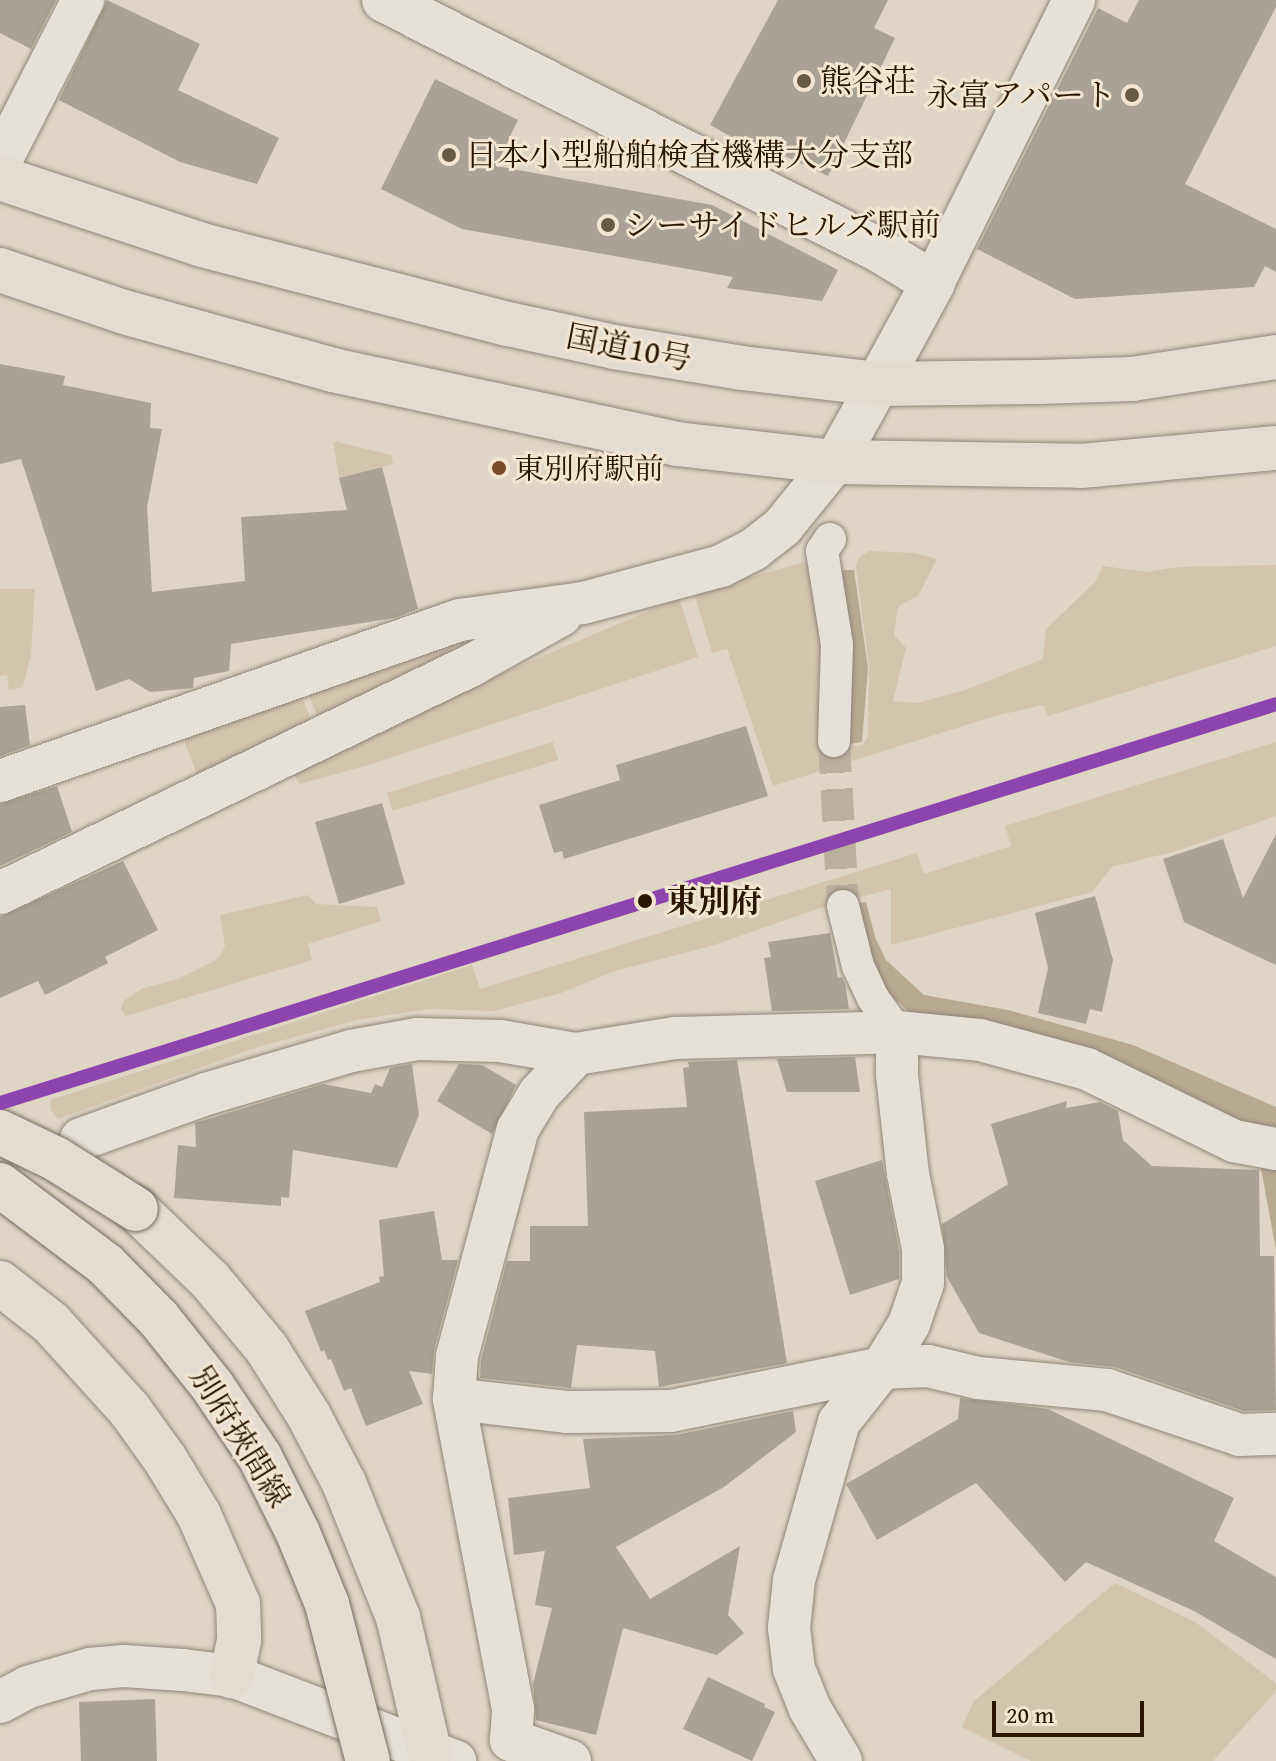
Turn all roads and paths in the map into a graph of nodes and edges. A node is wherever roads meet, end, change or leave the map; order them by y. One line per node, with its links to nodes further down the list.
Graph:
1 (83, 0): 4 (street)
2 (384, 0): 7 (street)
3 (1074, 0): 7 (street)
4 (0, 162)
5 (0, 178): 9 (main road, 国道10号)
6 (0, 270): 11 (main road)
7 (933, 283): 9 (street)
8 (1276, 357): 9 (main road, 国道10号)
9 (878, 384): 11 (street)
10 (1276, 448): 11 (main road)
11 (835, 462): 13 (street)
12 (830, 539): 14 (street)
13 (583, 603): 15 (street); 16 (street)
14 (834, 741)
15 (0, 781)
16 (0, 893)
17 (843, 906): 18 (street)
18 (897, 1032): 19 (street); 22 (street); 25 (street)
19 (576, 1054): 21 (street); 26 (street)
20 (0, 1132): 30 (main road, bridge)
21 (81, 1139)
22 (1266, 1148)
23 (0, 1185): 31 (main road, 別府挾間線, bridge)
24 (0, 1283): 28 (main road)
25 (882, 1368): 26 (street); 27 (street); 33 (street)
26 (454, 1399): 32 (street)
27 (1276, 1434)
28 (232, 1676): 29 (street); 30 (street)
29 (0, 1702)
30 (443, 1757)
31 (368, 1761)
32 (570, 1761)
33 (841, 1761)

